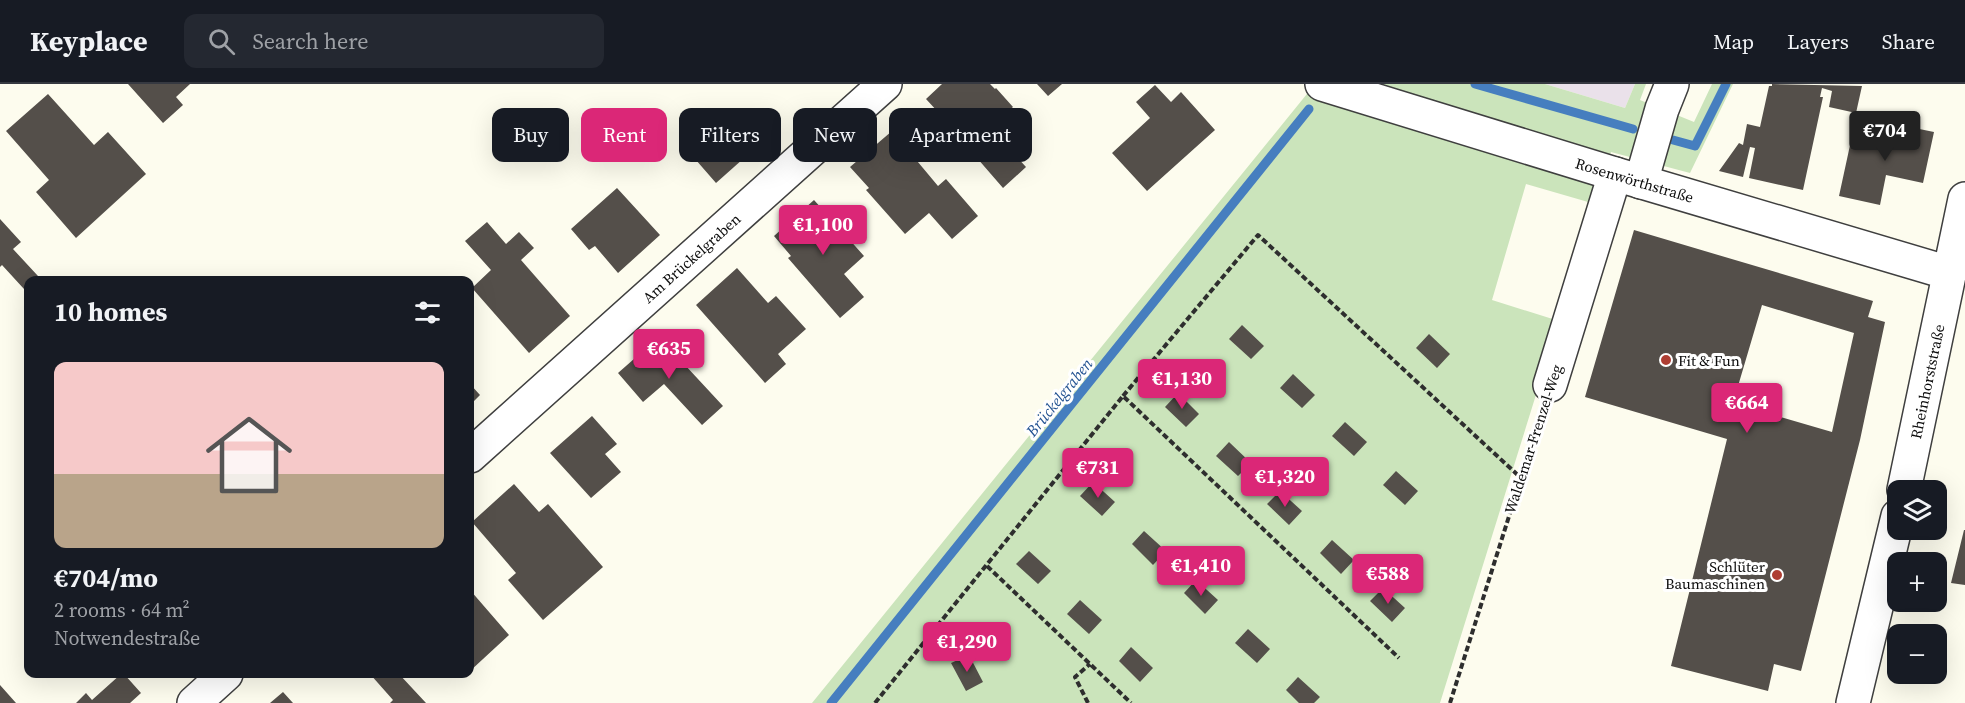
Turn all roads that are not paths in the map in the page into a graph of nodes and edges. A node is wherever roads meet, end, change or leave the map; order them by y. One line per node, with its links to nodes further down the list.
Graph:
1 (885, 84): 8 (street, Am Brückelgraben)
2 (1322, 84): 4 (street, Rosenwörthstraße)
3 (1672, 84): 4 (street, Waldemar-Frenzel-Weg)
4 (1628, 178): 6 (street, Rosenwörthstraße); 7 (street, Waldemar-Frenzel-Weg)
5 (1965, 199): 6 (street, Rheinhorststraße)
6 (1949, 273): 9 (street, Rheinhorststraße)
7 (1550, 385)
8 (474, 452)
9 (1906, 480)
10 (1892, 540): 13 (street)
11 (222, 678): 12 (street)
12 (194, 703)
13 (1853, 703)

